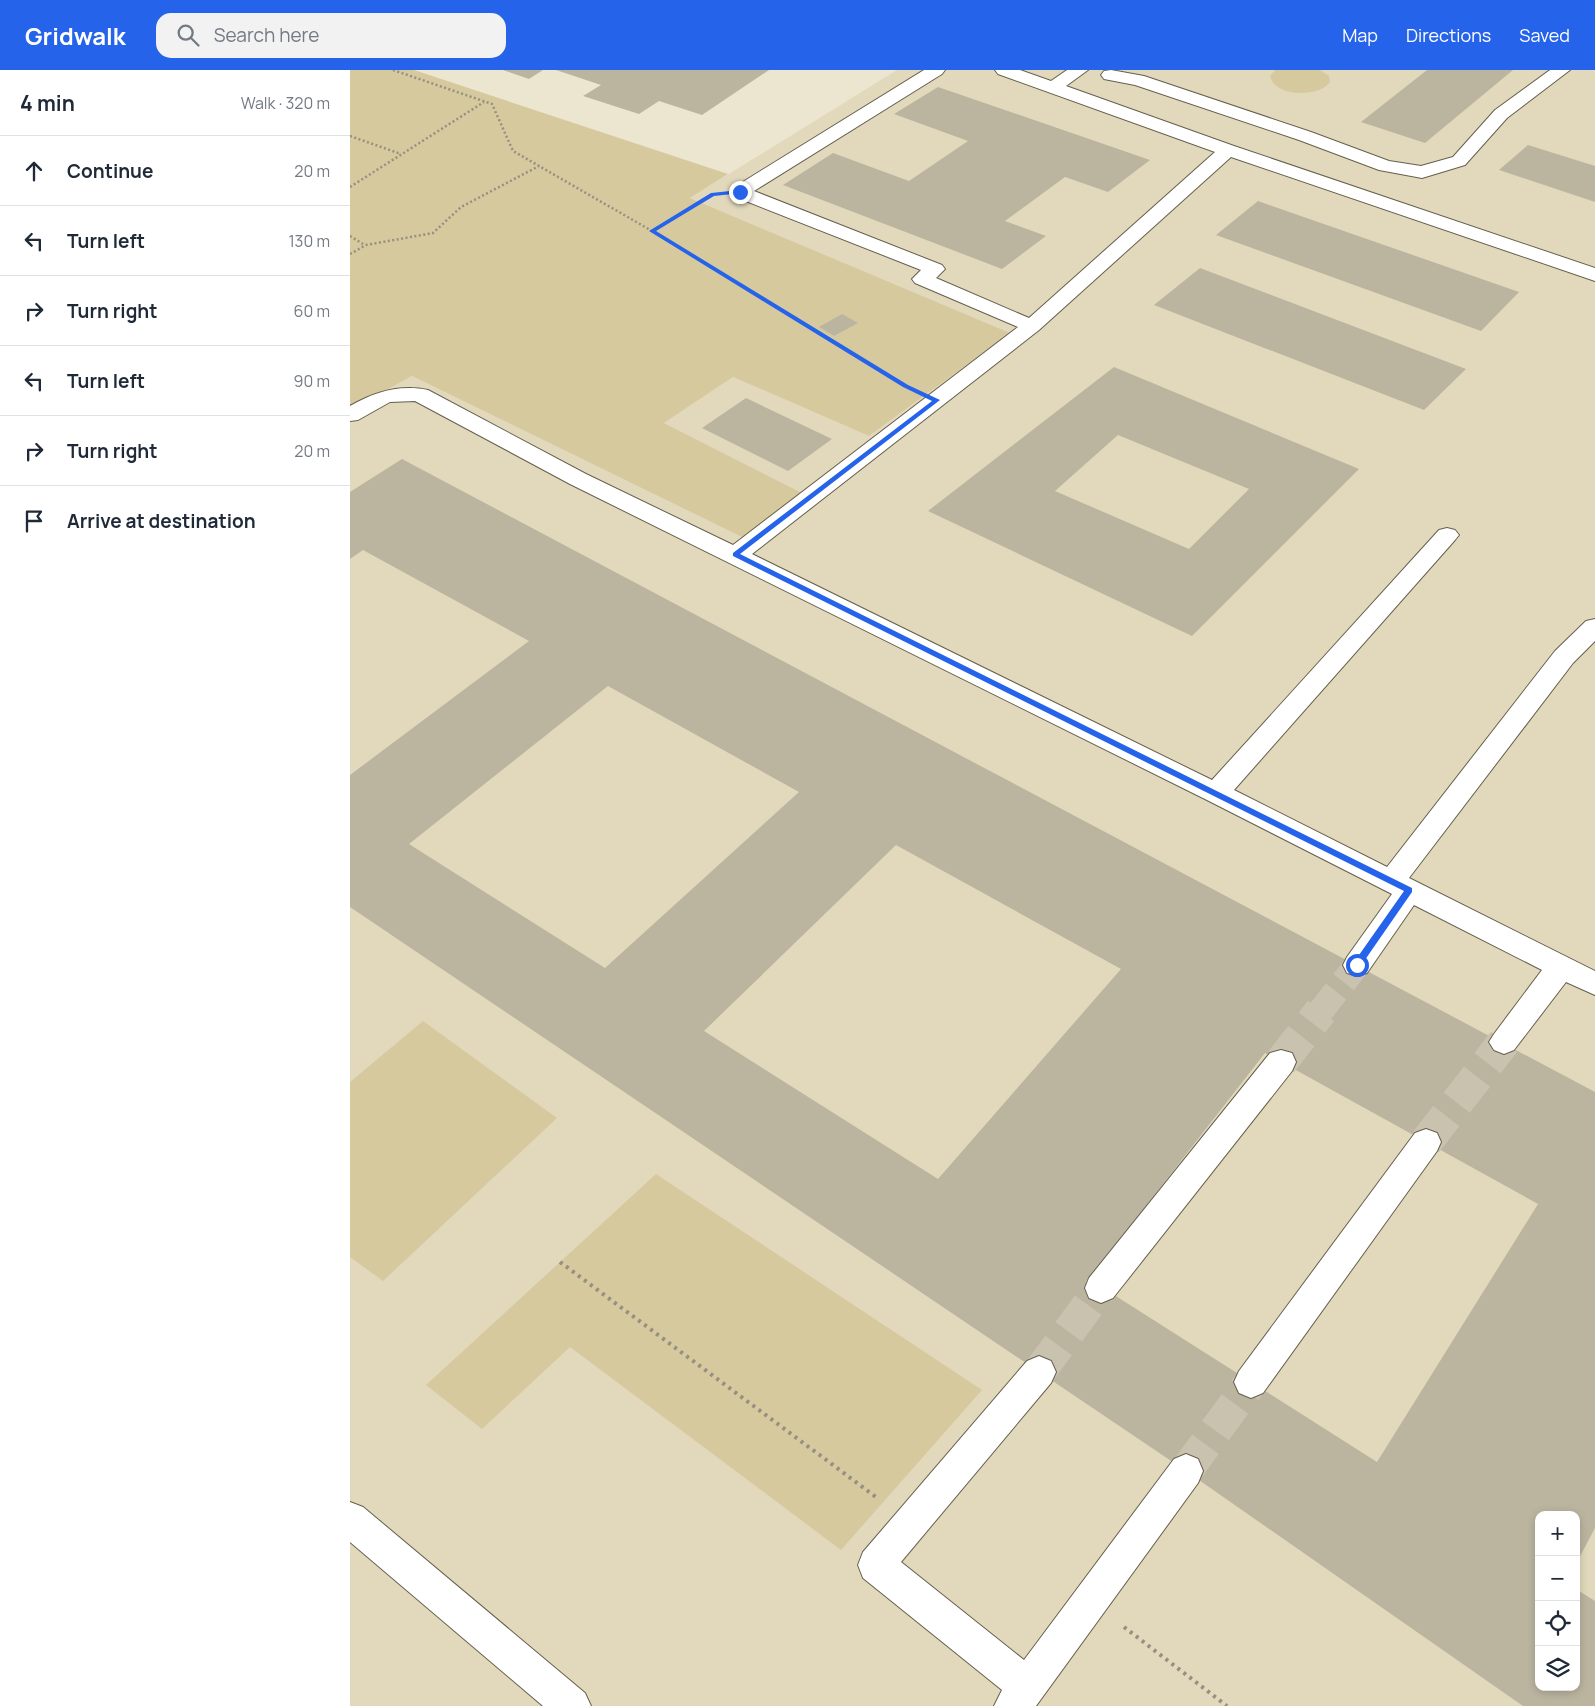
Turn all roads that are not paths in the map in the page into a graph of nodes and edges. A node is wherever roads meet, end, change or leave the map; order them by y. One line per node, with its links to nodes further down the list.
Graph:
1 (936, 70): 9 (lane)
2 (1004, 70): 6 (lane)
3 (1079, 70): 6 (lane)
4 (1561, 70): 5 (lane)
5 (1110, 75)
6 (1052, 88): 7 (lane)
7 (1228, 150): 8 (lane); 9 (lane)
8 (1595, 275)
9 (1032, 326): 12 (lane)
10 (350, 415): 12 (lane)
11 (1448, 534): 14 (lane)
12 (735, 555): 14 (lane)
13 (1595, 627): 15 (lane)
14 (1216, 793): 15 (lane)
15 (1401, 886): 16 (lane); 17 (lane)
16 (1357, 965)
17 (1561, 966): 18 (lane); 19 (lane)
18 (1595, 984)
19 (1504, 1042)
20 (1281, 1062): 22 (lane)
21 (1426, 1142): 24 (lane)
22 (1101, 1288)
23 (1040, 1372): 27 (lane)
24 (1251, 1382)
25 (1186, 1471): 27 (lane)
26 (350, 1518): 28 (lane)
27 (1020, 1696)
28 (572, 1706)

